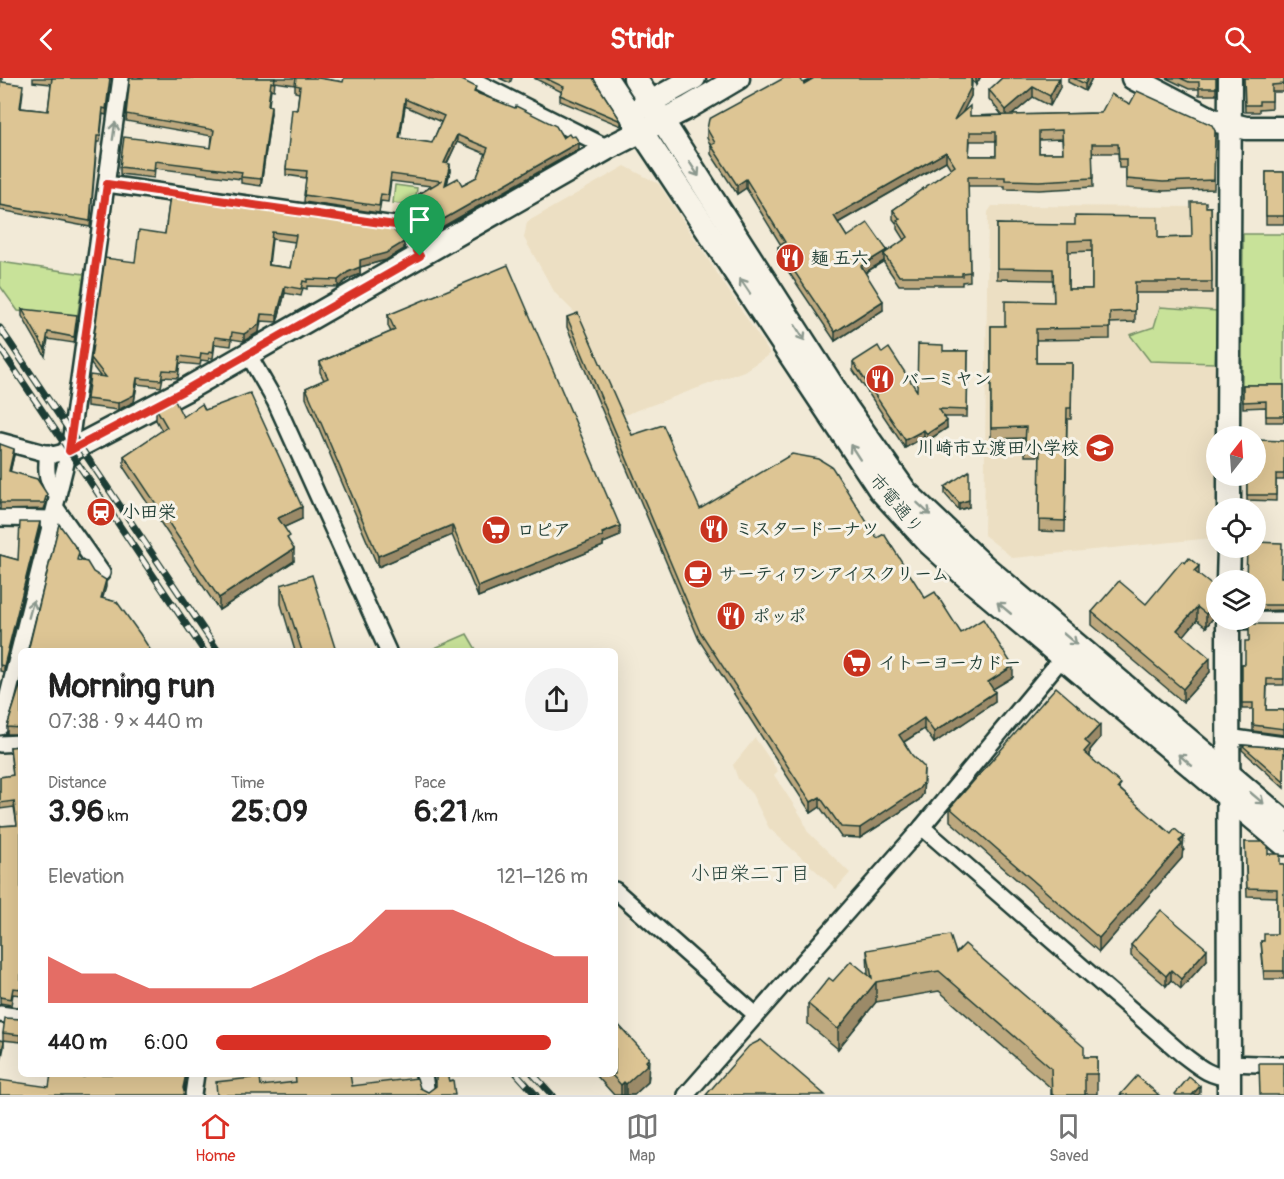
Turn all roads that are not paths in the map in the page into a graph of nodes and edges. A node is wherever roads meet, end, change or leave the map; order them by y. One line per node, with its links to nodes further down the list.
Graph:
1 (121, 78): 14 (street, one-way to 1)
2 (469, 78): 13 (street)
3 (606, 78): 10 (street, 市電通り)
4 (635, 78): 9 (street, 市電通り)
5 (694, 78): 9 (street)
6 (738, 78): 9 (street)
7 (1133, 78): 11 (street)
8 (1230, 78): 11 (street)
9 (656, 112): 10 (street); 35 (street, 市電通り, one-way to 35)
10 (634, 123): 13 (street); 29 (street, 市電通り, one-way to 10)
11 (1231, 126): 12 (street); 17 (street)
12 (1284, 128)
13 (608, 148): 15 (street)
14 (107, 184): 15 (street); 19 (street)
15 (420, 256): 16 (street)
16 (248, 354): 19 (street); 27 (street)
17 (1228, 426)
18 (0, 441): 19 (street)
19 (58, 452): 20 (street); 20 (street)
20 (56, 508): 21 (street); 22 (street); 26 (street, one-way to 20)
21 (0, 518)
22 (102, 573)
23 (1266, 620): 24 (street)
24 (1284, 620)
25 (1228, 630): 31 (street)
26 (21, 648)
27 (387, 648)
28 (18, 658): 30 (street, one-way to 28)
29 (1062, 658): 36 (street, 市電通り, one-way to 29); 38 (street)
30 (0, 727)
31 (1228, 737): 34 (street); 35 (street)
32 (18, 743): 33 (street)
33 (0, 744)
34 (1284, 745)
35 (1229, 775): 36 (street); 37 (street, 市電通り, one-way to 37)
36 (1230, 798): 39 (street, 市電通り); 47 (street)
37 (1284, 821)
38 (922, 827): 42 (street); 47 (street)
39 (1284, 844)
40 (618, 893): 42 (street)
41 (0, 1014): 43 (street)
42 (756, 1015): 50 (street)
43 (18, 1017)
44 (1284, 1065): 47 (street)
45 (196, 1077): 48 (street)
46 (425, 1077): 49 (street)
47 (1229, 1078)
48 (194, 1095)
49 (428, 1095)
50 (686, 1095)

